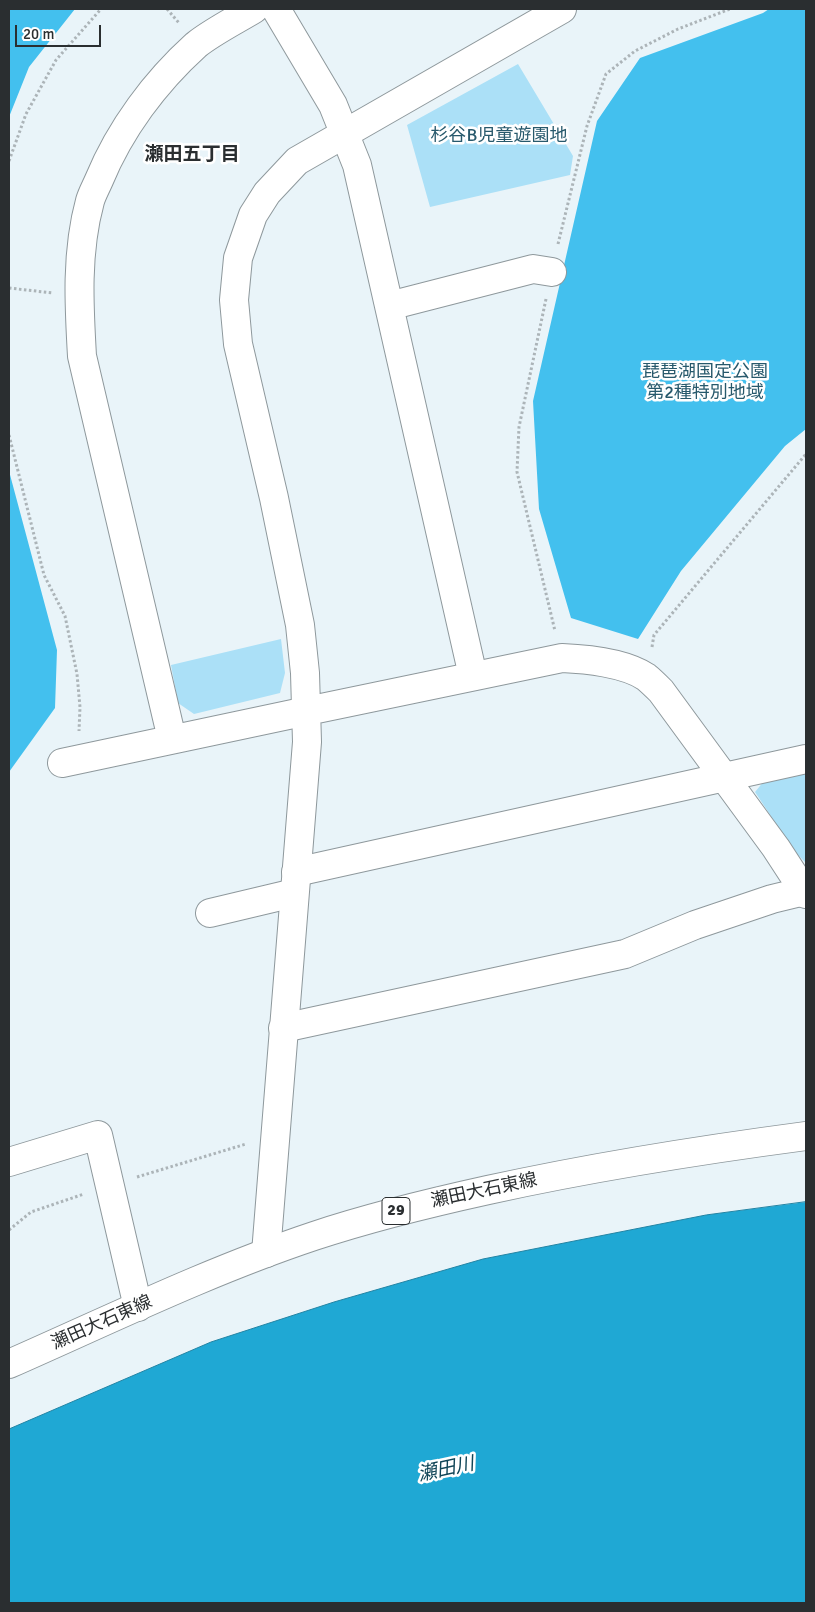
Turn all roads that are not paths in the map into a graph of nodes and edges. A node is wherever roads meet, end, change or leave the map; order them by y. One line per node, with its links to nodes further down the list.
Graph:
1 (254, 9): 9 (street)
2 (276, 9): 4 (street)
3 (562, 9): 4 (street)
4 (345, 134): 6 (street); 8 (street)
5 (552, 272): 6 (street)
6 (389, 306): 7 (street)
7 (473, 676): 8 (street); 12 (street)
8 (307, 711): 9 (street); 13 (street)
9 (172, 740): 11 (street)
10 (806, 759): 12 (street)
11 (69, 761)
12 (725, 778): 13 (street); 14 (street)
13 (295, 883): 15 (street); 16 (street)
14 (806, 892): 16 (street)
15 (210, 913)
16 (283, 1028): 19 (street)
17 (806, 1136): 19 (street, 瀬田大石東線 / 29)
18 (9, 1162): 20 (street)
19 (266, 1253): 20 (street, 瀬田大石東線 / 29)
20 (138, 1307): 21 (street, 瀬田大石東線 / 29)
21 (9, 1364)

